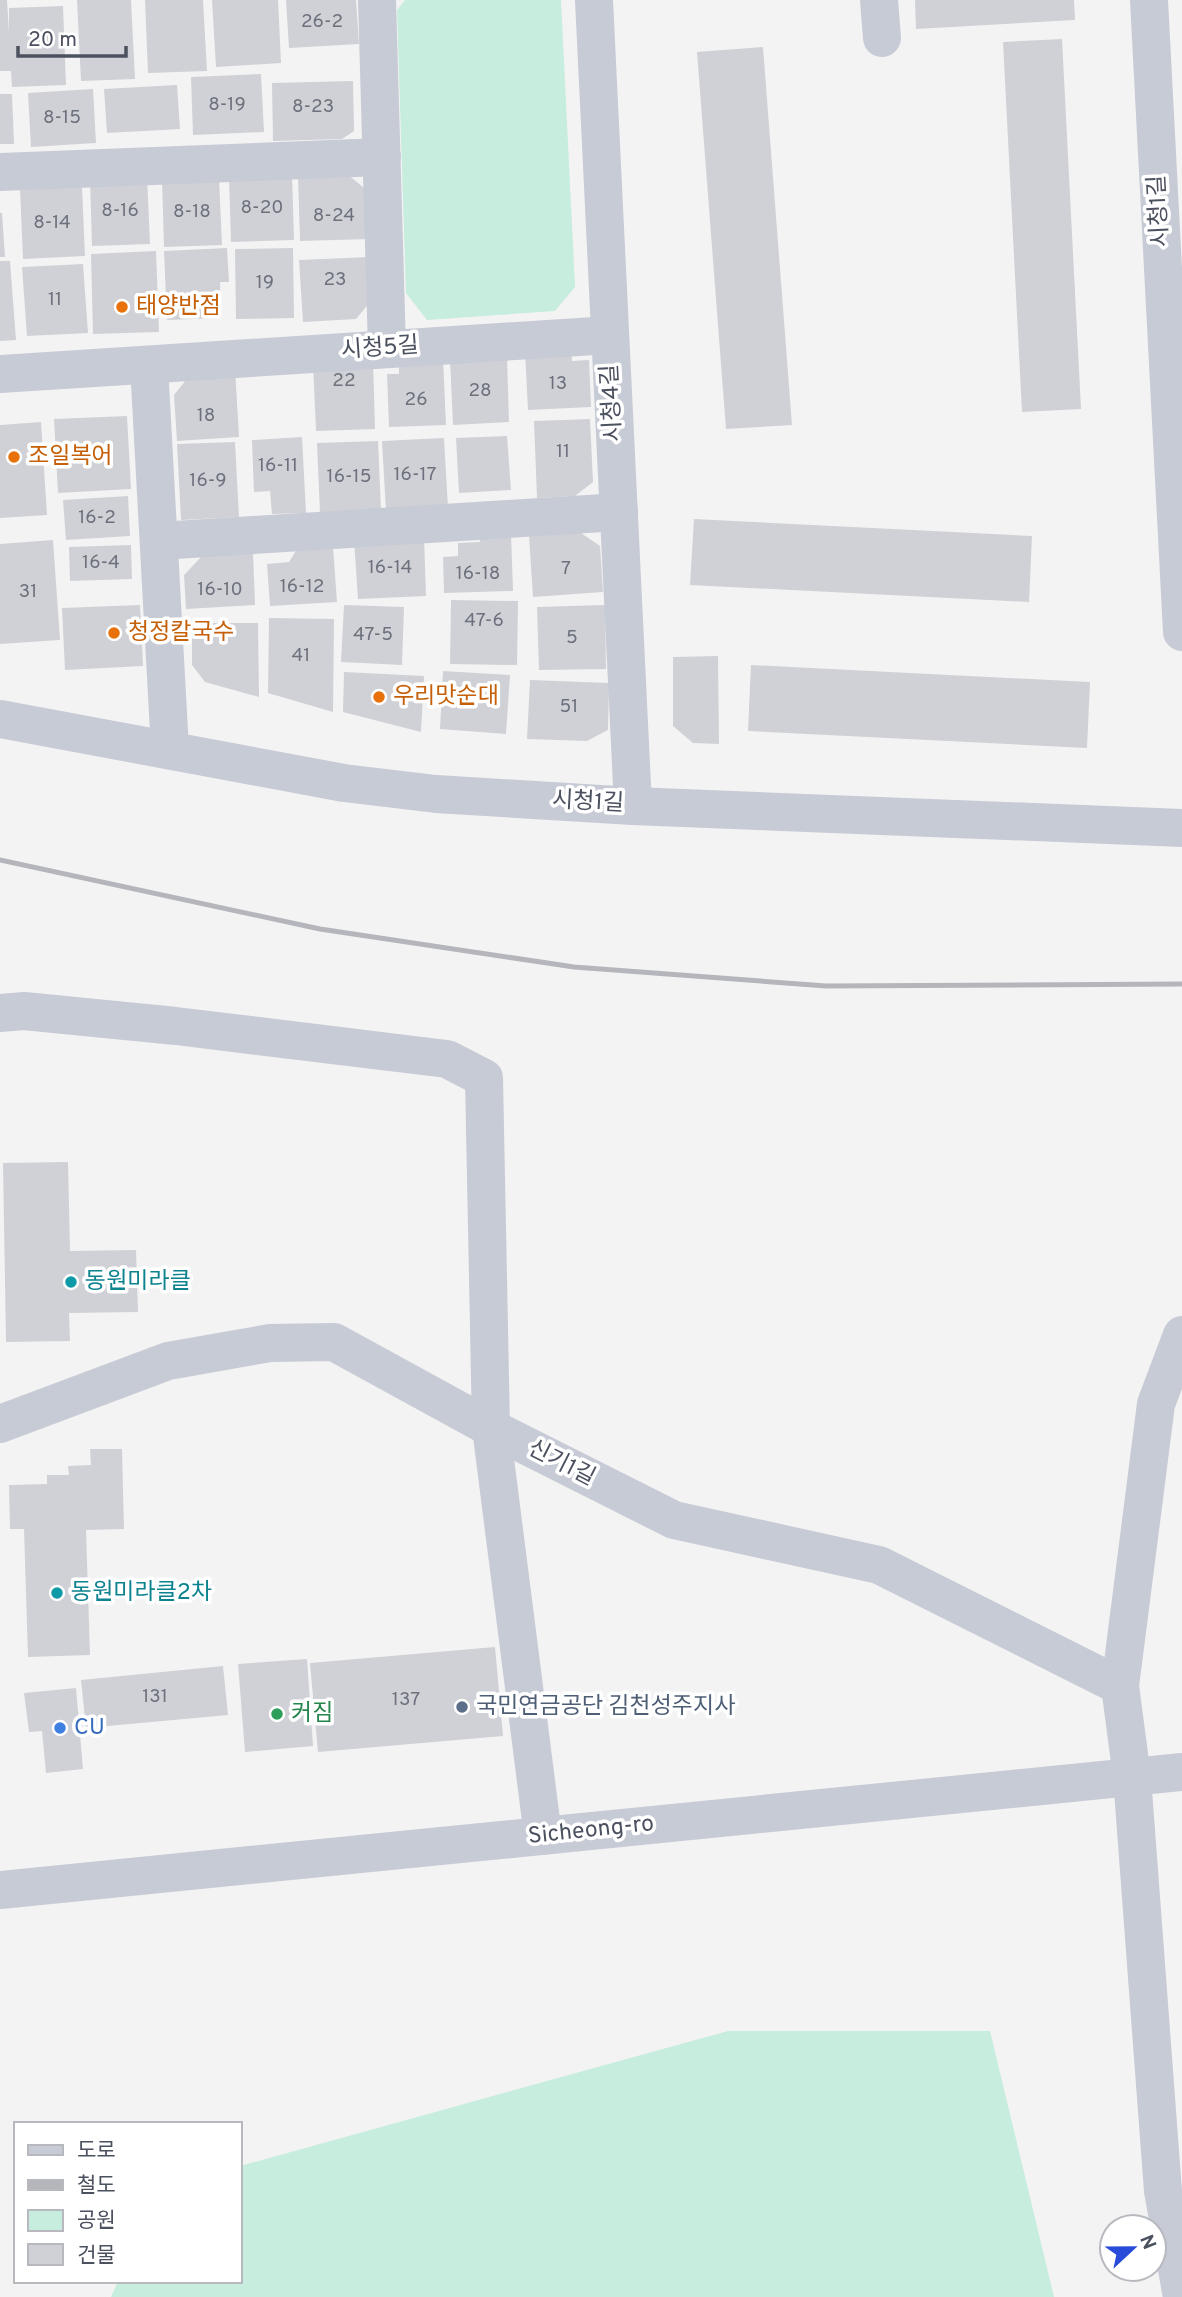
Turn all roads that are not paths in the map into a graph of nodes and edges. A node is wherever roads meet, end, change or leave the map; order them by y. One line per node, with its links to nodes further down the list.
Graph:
1 (377, 0): 6 (street)
2 (594, 0): 8 (street, 시청4길)
3 (879, 0): 5 (street)
4 (1149, 0): 14 (street, 시청1길)
5 (882, 38)
6 (382, 157): 7 (street); 9 (street)
7 (0, 172)
8 (610, 335): 9 (street, 시청5길); 12 (street, 시청4길)
9 (387, 349): 10 (street, 시청5길)
10 (149, 365): 11 (street, 시청5길); 13 (street)
11 (0, 374)
12 (619, 512): 13 (street); 17 (street, 시청4길)
13 (159, 541): 16 (street)
14 (1182, 632)
15 (0, 719): 16 (street, 시청1길)
16 (170, 750): 17 (street, 시청1길)
17 (633, 806): 18 (street, 시청1길)
18 (1182, 828)
19 (0, 1013): 22 (street)
20 (1182, 1335): 23 (street)
21 (0, 1424): 22 (street, 신기1길)
22 (491, 1428): 23 (street, 신기1길); 26 (street)
23 (1120, 1686): 25 (street)
24 (1182, 1772): 25 (street, Sicheong-ro)
25 (1132, 1777): 26 (street, Sicheong-ro); 28 (street)
26 (543, 1836): 27 (street, Sicheong-ro)
27 (0, 1890)
28 (1182, 2297)

